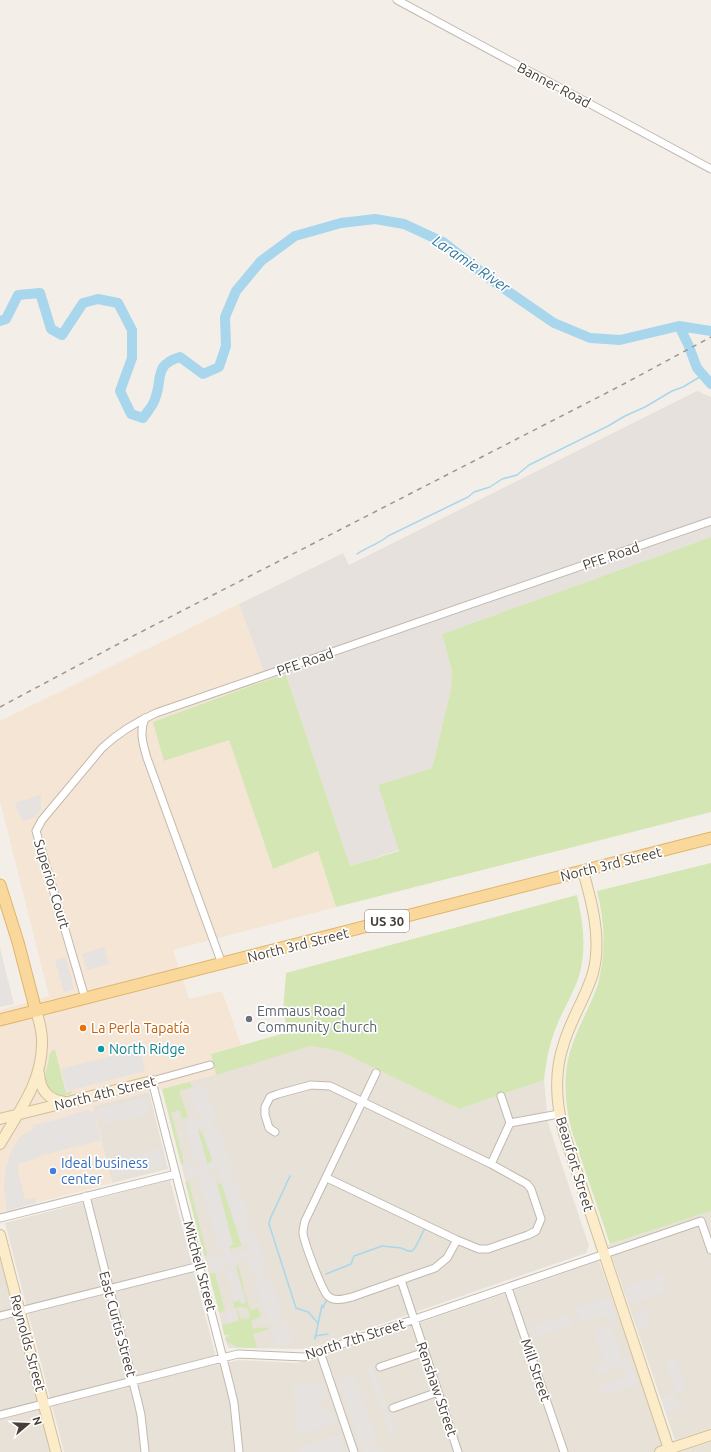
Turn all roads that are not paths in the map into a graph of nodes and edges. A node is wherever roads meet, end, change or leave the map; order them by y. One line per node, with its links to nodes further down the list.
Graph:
1 (397, 0): 2 (street, Banner Road)
2 (711, 169)
3 (711, 521): 4 (street, PFE Road)
4 (146, 718): 8 (street); 9 (street, Superior Court)
5 (711, 838): 6 (main road, North 3rd Street / US 30)
6 (583, 871): 8 (main road, North 3rd Street / US 30); 20 (street, Beaufort Street)
7 (0, 885): 10 (main road)
8 (222, 964): 9 (main road, North 3rd Street / US 30)
9 (85, 998): 10 (main road, North 3rd Street / US 30)
10 (36, 1010): 11 (main road, North 3rd Street); 13 (street)
11 (0, 1020)
12 (210, 1065): 15 (street, North 4th Street)
13 (39, 1069): 17 (street); 19 (street)
14 (376, 1073): 18 (street)
15 (152, 1081): 17 (street, North 4th Street); 26 (street, Mitchell Street)
16 (501, 1096): 22 (street)
17 (66, 1102): 19 (street, North 4th Street)
18 (362, 1102): 23 (street); 25 (street); 27 (street)
19 (18, 1114): 21 (street, North 4th Street); 24 (street)
20 (559, 1114): 22 (street); 33 (street, Beaufort Street)
21 (0, 1119)
22 (510, 1123): 25 (street)
23 (275, 1132)
24 (0, 1144)
25 (491, 1164): 31 (street)
26 (176, 1174): 28 (street); 34 (street, Mitchell Street)
27 (327, 1178): 31 (street); 35 (street)
28 (86, 1196): 29 (street); 36 (street, East Curtis Street)
29 (0, 1218)
30 (0, 1235): 38 (street, Reynolds Street)
31 (457, 1240): 35 (street)
32 (711, 1250): 33 (street, North 7th Street)
33 (605, 1254): 37 (street, North 7th Street); 51 (street, Beaufort Street)
34 (200, 1266): 36 (street); 43 (street, Mitchell Street)
35 (401, 1280): 40 (street, Renshaw Street)
36 (109, 1288): 38 (street); 45 (street, East Curtis Street)
37 (508, 1288): 40 (street, North 7th Street); 57 (street, Mill Street)
38 (20, 1311): 39 (street); 47 (street, Reynolds Street)
39 (0, 1316)
40 (414, 1320): 41 (street, North 7th Street); 42 (street, Renshaw Street)
41 (320, 1352): 43 (street, North 7th Street); 55 (street)
42 (425, 1352): 44 (street); 46 (street, Renshaw Street)
43 (224, 1358): 45 (street, North 7th Street); 54 (street, Mitchell Street)
44 (380, 1367)
45 (133, 1381): 47 (street, North 7th Street); 53 (street, East Curtis Street)
46 (438, 1392): 48 (street); 56 (street, Renshaw Street)
47 (44, 1404): 49 (street, North 7th Street); 52 (street, Reynolds Street)
48 (393, 1408)
49 (0, 1415)
50 (711, 1435): 51 (street)
51 (666, 1451)
52 (56, 1452)
53 (145, 1452)
54 (239, 1452)
55 (354, 1452)
56 (458, 1452)
57 (564, 1452)

